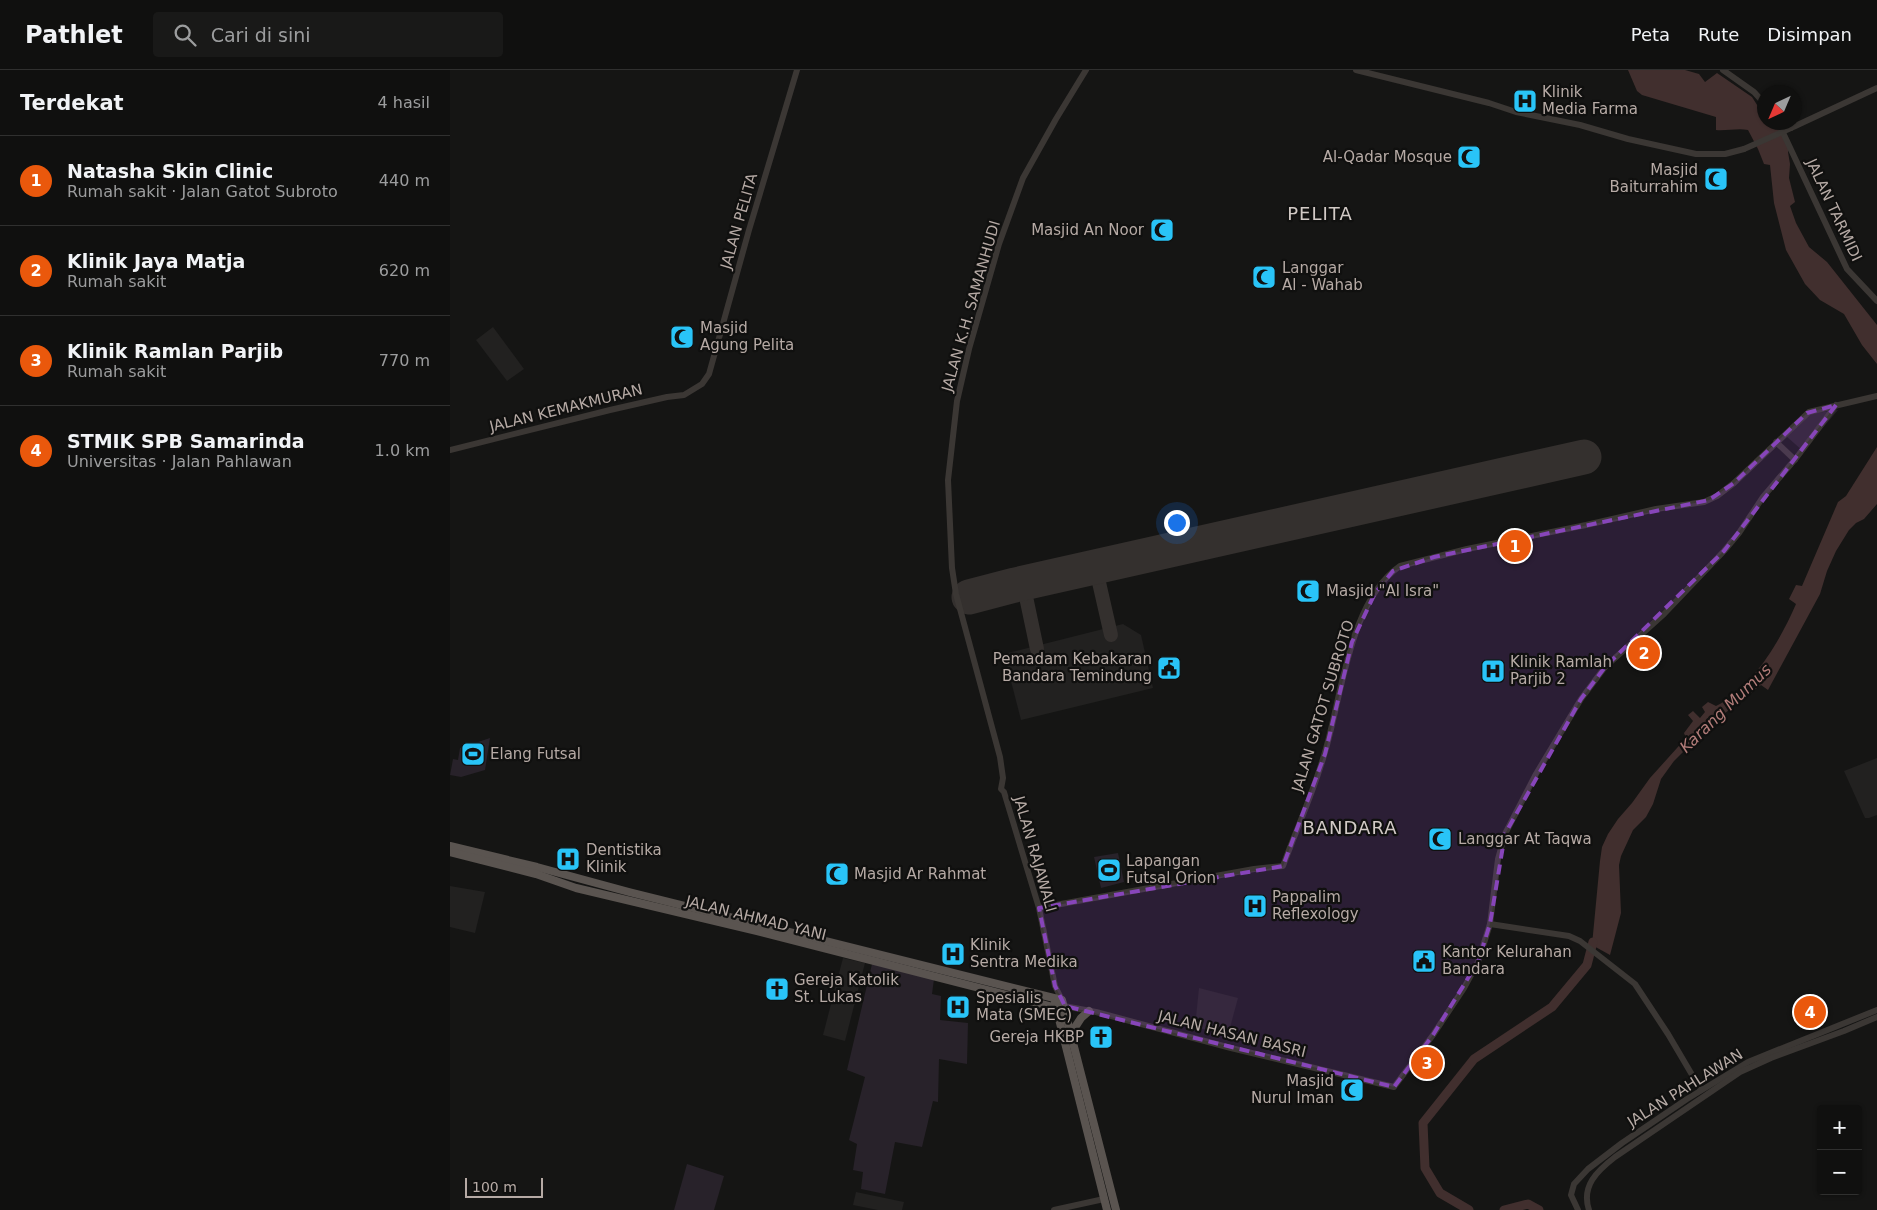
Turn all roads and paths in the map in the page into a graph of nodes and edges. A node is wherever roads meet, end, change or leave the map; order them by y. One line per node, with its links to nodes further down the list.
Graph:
1 (797, 70): 9 (street, JALAN PELITA)
2 (1086, 70): 15 (street, JALAN K.H. SAMANHUDI)
3 (1356, 70): 5 (street, bridge)
4 (1723, 70): 6 (street)
5 (1877, 88)
6 (1757, 95)
7 (1781, 130): 8 (street, JALAN TARMIDI)
8 (1877, 301)
9 (688, 393): 13 (street, JALAN KEMAKMURAN)
10 (1875, 397): 11 (street, JALAN GATOT SUBROTO)
11 (1836, 405): 12 (street, JALAN GATOT SUBROTO); 14 (street)
12 (1776, 442): 14 (street); 19 (street, JALAN GATOT SUBROTO)
13 (450, 450)
14 (1795, 460): 20 (street)
15 (997, 749): 19 (street, JALAN RAJAWALI)
16 (450, 846): 18 (main road, JALAN AHMAD YANI)
17 (450, 852): 18 (main road, JALAN AHMAD YANI)
18 (537, 871): 22 (main road, JALAN AHMAD YANI); 23 (main road, JALAN AHMAD YANI)
19 (1038, 908): 21 (street, JALAN RAJAWALI)
20 (1490, 924): 25 (street, JALAN HASAN BASRI); 29 (street)
21 (1055, 986): 22 (street); 23 (street)
22 (1053, 998): 23 (main road)
23 (1062, 1006): 25 (street, JALAN HASAN BASRI); 27 (main road); 30 (main road)
24 (1877, 1010): 28 (street, JALAN PAHLAWAN)
25 (1089, 1011): 27 (main road)
26 (1877, 1017): 28 (street, JALAN PAHLAWAN)
27 (1072, 1032): 30 (main road)
28 (1733, 1074): 29 (street, JALAN PAHLAWAN); 36 (street, JALAN PAHLAWAN)
29 (1702, 1090): 35 (street, JALAN PAHLAWAN)
30 (1096, 1146): 31 (main road); 34 (main road)
31 (1104, 1199): 32 (street); 33 (main road)
32 (1054, 1210)
33 (1107, 1210)
34 (1116, 1210)
35 (1578, 1210)
36 (1589, 1210)

